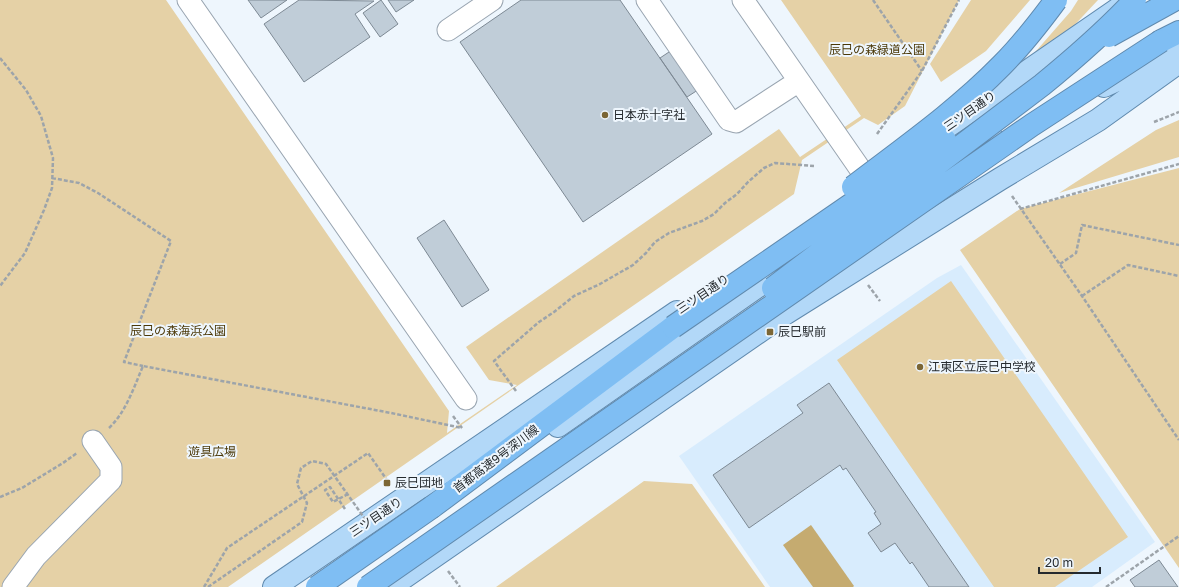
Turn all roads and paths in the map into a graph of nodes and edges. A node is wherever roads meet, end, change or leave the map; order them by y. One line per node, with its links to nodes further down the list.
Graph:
1 (188, 0): 37 (street)
2 (492, 0): 11 (street)
3 (647, 0): 17 (street)
4 (743, 0): 17 (street)
5 (873, 0): 16 (path)
6 (959, 0): 16 (path)
7 (1056, 0): 34 (highway, bridge)
8 (1131, 0): 25 (main road, 三ツ目通り)
9 (1135, 0): 46 (highway, bridge)
10 (1174, 0): 34 (highway, bridge)
11 (448, 30)
12 (1179, 32): 46 (highway, bridge)
13 (1179, 51): 26 (main road, 三ツ目通り)
14 (0, 58): 23 (path)
15 (1179, 62): 24 (main road)
16 (922, 71): 20 (path)
17 (799, 81): 25 (street)
18 (1179, 112): 19 (path)
19 (1154, 122)
20 (877, 134)
21 (1179, 164): 27 (path)
22 (814, 166): 36 (path)
23 (52, 178): 32 (path); 35 (path)
24 (1000, 179): 27 (path); 28 (main road)
25 (869, 181): 26 (street); 51 (main road, 三ツ目通り)
26 (886, 207): 28 (street); 53 (main road, 三ツ目通り)
27 (1020, 209): 30 (path)
28 (905, 238): 55 (main road)
29 (1179, 245): 30 (path)
30 (1060, 264): 33 (path)
31 (1179, 276): 33 (path)
32 (0, 286)
33 (1082, 296): 39 (path)
34 (673, 328): 52 (highway, 首都高速9号深川線, bridge)
35 (143, 366): 38 (path); 40 (path)
36 (516, 391)
37 (466, 399)
38 (462, 428)
39 (1179, 440)
40 (93, 441): 43 (path); 48 (street)
41 (387, 480): 49 (path)
42 (348, 494): 44 (path); 45 (path, bridge); 50 (path, bridge)
43 (0, 497)
44 (345, 509)
45 (370, 526)
46 (451, 530): 54 (highway, bridge)
47 (1179, 536): 56 (path)
48 (13, 587)
49 (204, 587)
50 (208, 587)
51 (274, 587)
52 (317, 587)
53 (328, 587)
54 (368, 587)
55 (390, 587)
56 (1106, 587)

